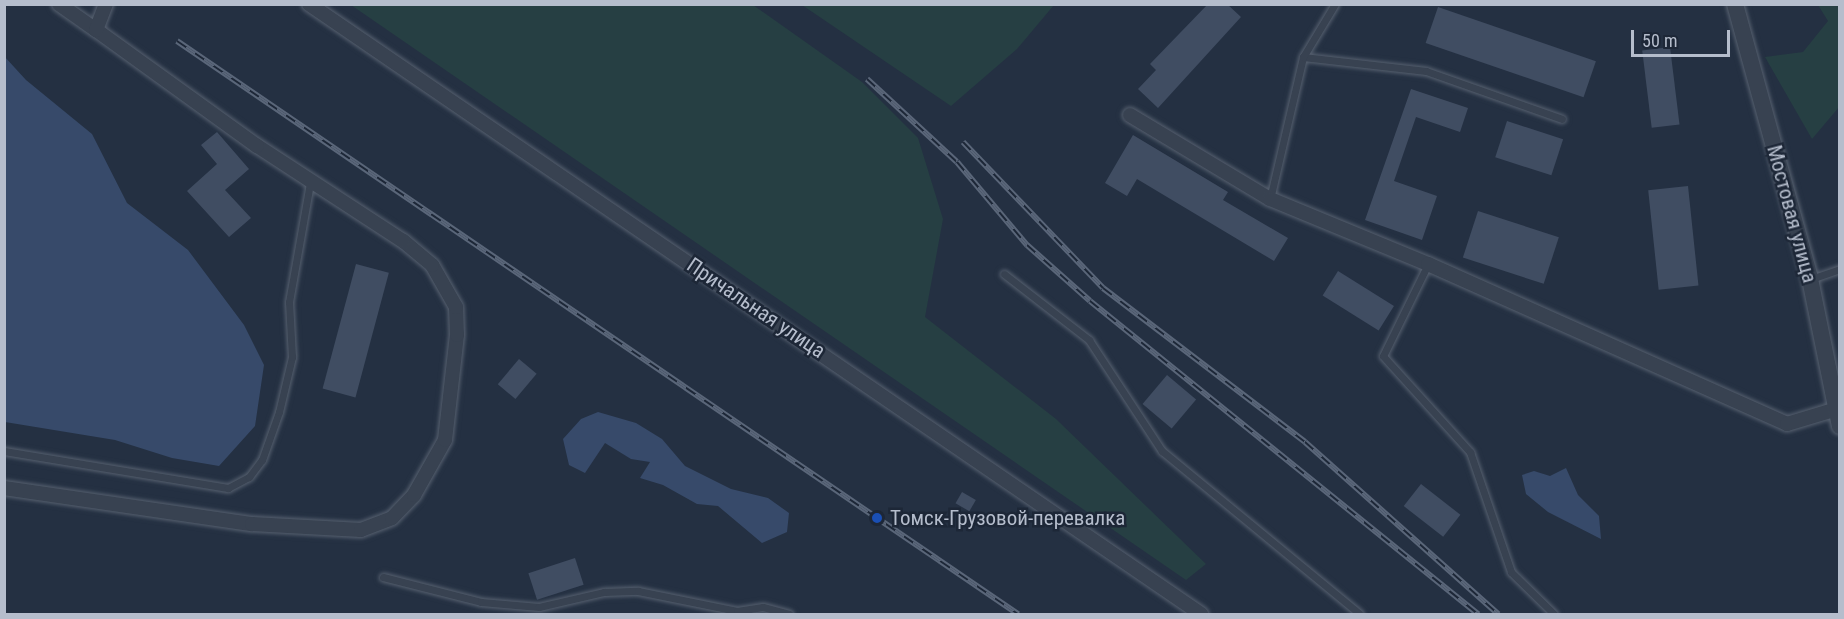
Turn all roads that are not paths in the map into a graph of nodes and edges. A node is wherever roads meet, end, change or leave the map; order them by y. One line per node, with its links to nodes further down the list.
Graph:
1 (59, 4): 6 (street)
2 (106, 4): 6 (street)
3 (309, 4): 21 (street, Причальная улица)
4 (1335, 4): 7 (lane)
5 (1735, 4): 15 (street, Мостовая улица)
6 (96, 30): 10 (street)
7 (1303, 57): 9 (lane); 11 (lane)
8 (1130, 114): 11 (street)
9 (1562, 120)
10 (310, 183): 17 (lane); 18 (street)
11 (1270, 199): 12 (street)
12 (1428, 264): 16 (street); 23 (lane)
13 (1839, 269): 15 (lane)
14 (1004, 274): 22 (lane)
15 (1810, 279): 16 (street, Мостовая улица)
16 (1838, 417)
17 (4, 451)
18 (4, 488)
19 (383, 577): 20 (lane)
20 (789, 615)
21 (1201, 615)
22 (1360, 615)
23 (1554, 615)

